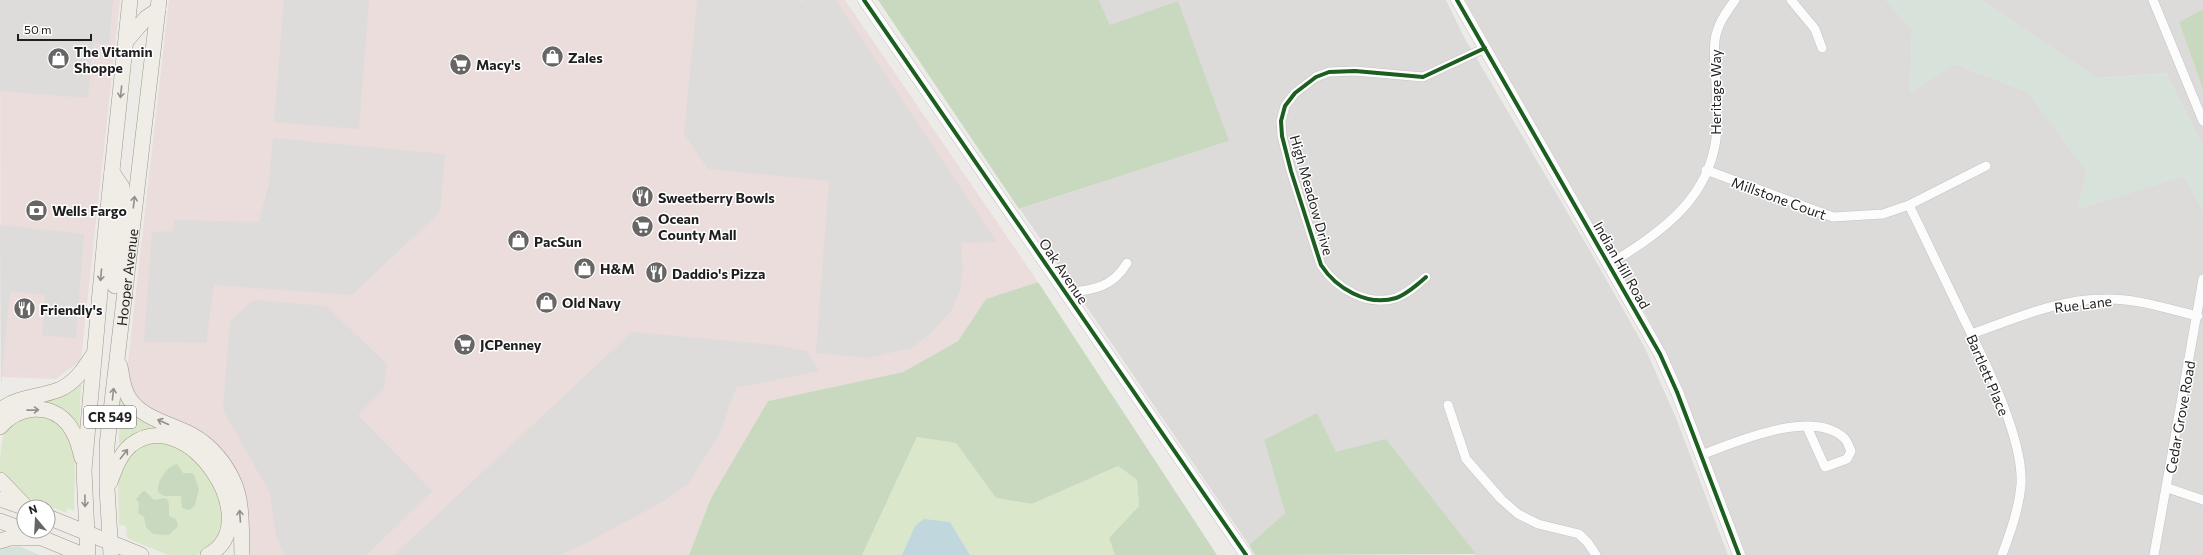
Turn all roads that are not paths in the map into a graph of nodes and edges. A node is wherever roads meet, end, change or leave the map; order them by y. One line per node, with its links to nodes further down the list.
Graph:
1 (130, 0): 8 (main road, Hooper Avenue / CR 549)
2 (864, 0): 20 (street, Oak Avenue)
3 (1458, 0): 9 (street, Indian Hill Road)
4 (1735, 0): 13 (street, Heritage Way)
5 (1791, 0): 10 (street)
6 (2153, 0): 11 (street)
7 (158, 5): 8 (main road); 21 (main road, Hooper Avenue / CR 549, one-way to 7)
8 (126, 40): 14 (main road, Hooper Avenue / CR 549, one-way to 14)
9 (1485, 48): 17 (street, Indian Hill Road); 18 (street, High Meadow Drive)
10 (1822, 48)
11 (2203, 121)
12 (1986, 166): 15 (street, Millstone Court)
13 (1706, 170): 15 (street, Millstone Court); 17 (street, Heritage Way)
14 (112, 172): 21 (main road); 25 (main road, Hooper Avenue / CR 549, one-way to 25)
15 (1909, 205): 23 (street, Bartlett Place)
16 (1127, 263): 20 (street)
17 (1610, 264): 30 (street, Indian Hill Road)
18 (1426, 277)
19 (2203, 279): 22 (street, Cedar Grove Road)
20 (1066, 293): 52 (street, Oak Avenue)
21 (122, 307): 24 (main road, Hooper Avenue / CR 549)
22 (2198, 316): 23 (street, Rue Lane); 34 (street, Cedar Grove Road)
23 (1971, 334): 55 (street, Bartlett Place)
24 (117, 347): 33 (main road, Hooper Avenue / CR 549, one-way to 24); 51 (main road, one-way to 24)
25 (94, 355): 27 (main road); 31 (main road, Hooper Avenue / CR 549)
26 (1448, 405): 53 (street)
27 (0, 410)
28 (0, 427): 31 (main road, one-way to 31)
29 (1807, 427): 29 (street); 30 (street)
30 (1701, 455): 54 (street, Indian Hill Road)
31 (84, 470): 42 (main road, Hooper Avenue / CR 549, one-way to 42)
32 (0, 480): 36 (main road)
33 (107, 488): 46 (main road, Hooper Avenue / CR 549); 50 (main road, one-way to 50)
34 (2168, 488): 37 (street); 56 (street, Cedar Grove Road)
35 (0, 499): 38 (main road)
36 (18, 499)
37 (2203, 500)
38 (16, 504)
39 (0, 521): 41 (main road)
40 (56, 521): 42 (main road)
41 (16, 527)
42 (86, 533): 46 (main road); 48 (main road, Hooper Avenue / CR 549)
43 (16, 538): 45 (main road)
44 (45, 539): 47 (main road)
45 (0, 541)
46 (110, 549): 49 (main road)
47 (83, 555)
48 (88, 555)
49 (141, 555)
50 (208, 555)
51 (242, 555)
52 (1246, 555)
53 (1596, 555)
54 (1739, 555)
55 (2002, 555)
56 (2154, 555)

